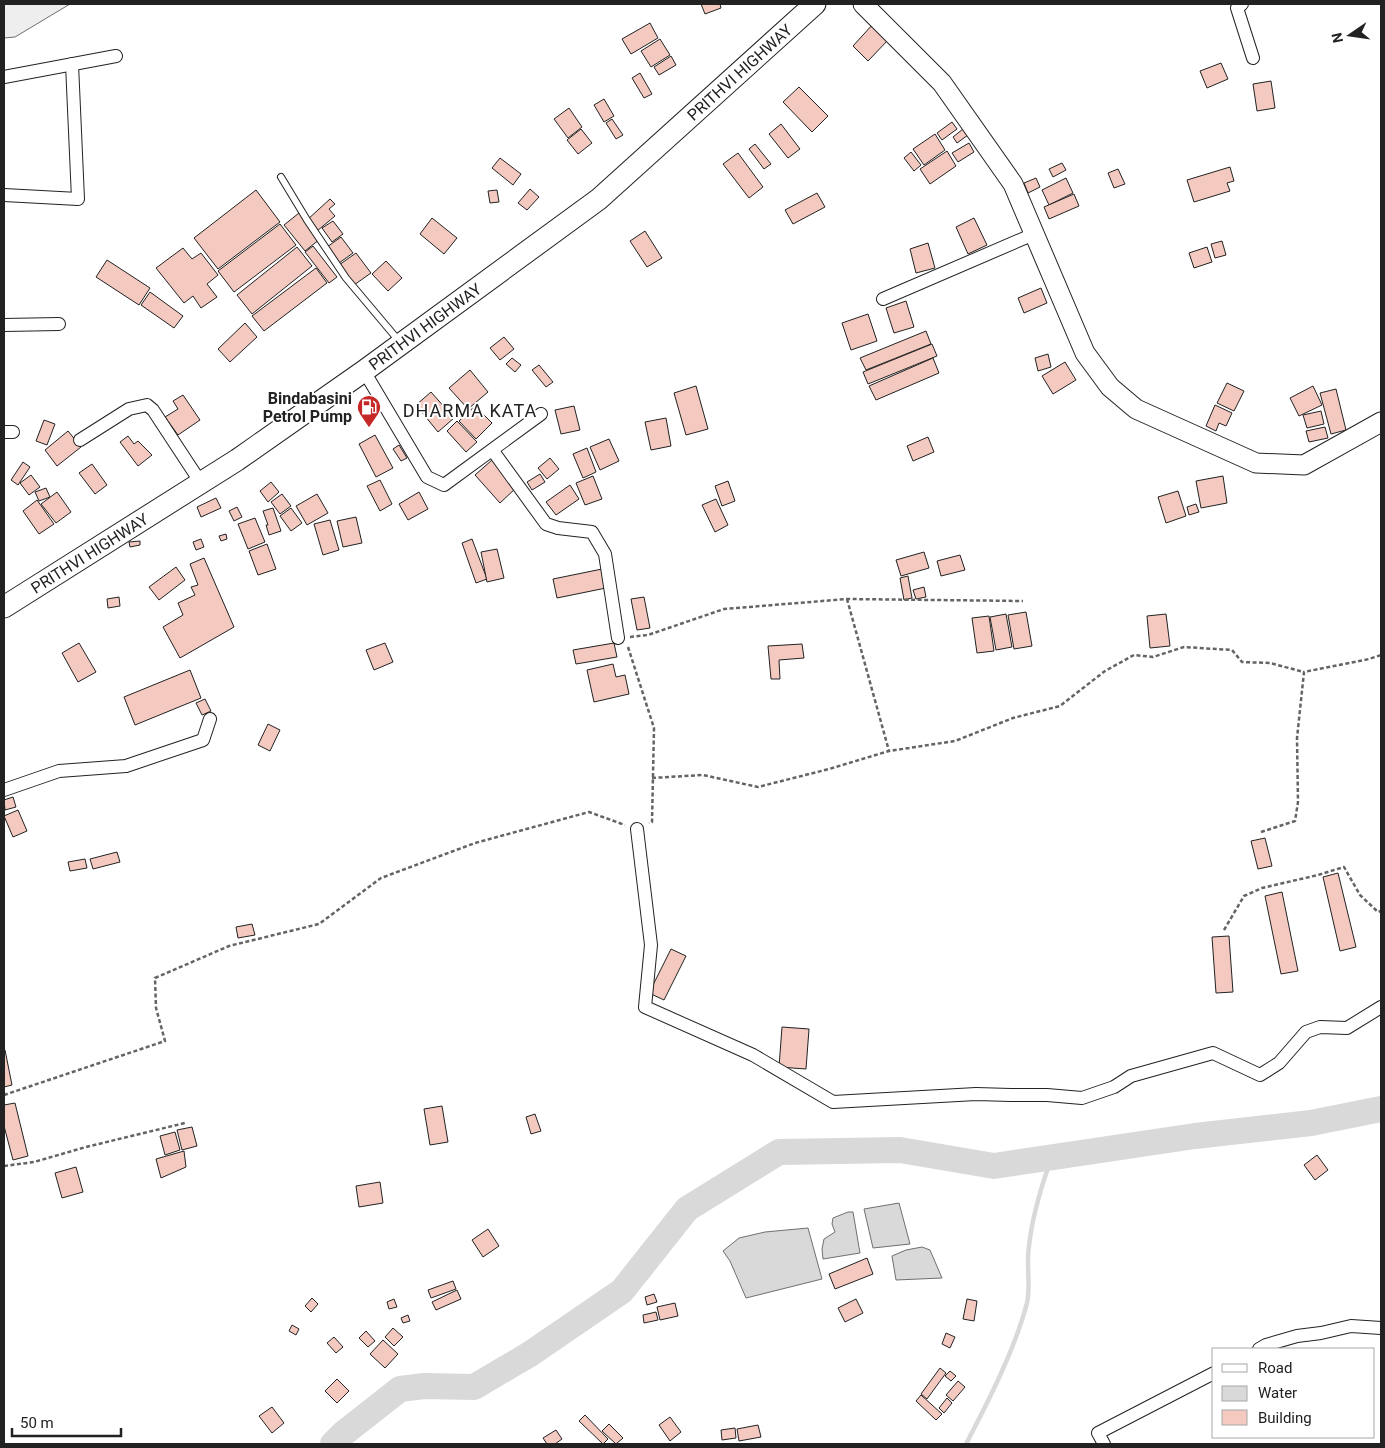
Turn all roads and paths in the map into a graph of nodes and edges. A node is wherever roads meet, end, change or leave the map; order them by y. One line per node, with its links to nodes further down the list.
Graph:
1 (815, 4): 14 (highway, PRITHVI HIGHWAY)
2 (863, 4): 10 (main road)
3 (1236, 5): 5 (street)
4 (116, 56): 6 (street)
5 (1253, 58)
6 (72, 64): 7 (street); 9 (street)
7 (4, 77)
8 (281, 177): 14 (lane)
9 (4, 195)
10 (1034, 234): 11 (street); 17 (main road)
11 (883, 299)
12 (59, 324): 13 (street)
13 (4, 325)
14 (402, 344): 15 (highway, PRITHVI HIGHWAY)
15 (364, 371): 19 (street); 20 (highway, PRITHVI HIGHWAY)
16 (541, 414): 19 (street)
17 (1381, 422)
18 (80, 440): 20 (street)
19 (493, 451): 24 (street)
20 (201, 483): 23 (highway, PRITHVI HIGHWAY)
21 (847, 599): 22 (path); 24 (path); 28 (path)
22 (1023, 601)
23 (4, 607)
24 (618, 638): 29 (path)
25 (1381, 655): 26 (path)
26 (1304, 672): 28 (path); 32 (path)
27 (210, 719): 30 (street)
28 (888, 751): 29 (path)
29 (652, 778): 31 (path)
30 (4, 790)
31 (637, 829): 35 (street); 36 (path)
32 (1261, 832)
33 (1381, 911): 34 (path)
34 (1224, 930)
35 (1381, 1007)
36 (4, 1094)
37 (185, 1123): 38 (path)
38 (4, 1166)
39 (1381, 1328): 40 (street)
40 (1261, 1348)
41 (1212, 1374): 42 (street)
42 (1104, 1444)

